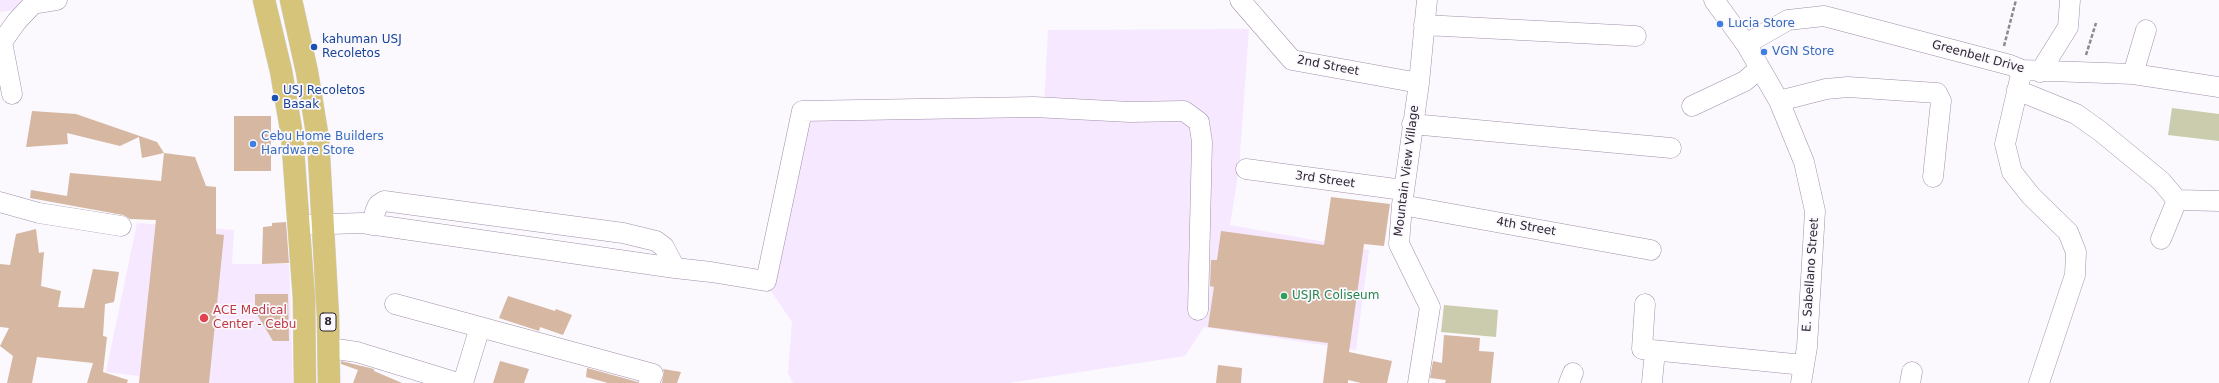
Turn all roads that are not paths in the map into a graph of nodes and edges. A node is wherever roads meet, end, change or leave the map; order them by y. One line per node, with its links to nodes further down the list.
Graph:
1 (57, 0): 18 (street)
2 (264, 0): 30 (main road, 8)
3 (291, 0): 29 (main road, 8)
4 (1240, 0): 15 (street, 2nd Street)
5 (1427, 0): 8 (street, Mountain View Village)
6 (1714, 0): 11 (street, E. Sabellano Street)
7 (2070, 0): 13 (street)
8 (1424, 25): 10 (street); 15 (street, Mountain View Village)
9 (2146, 30): 14 (street)
10 (1636, 36)
11 (1746, 44): 12 (street, E. Sabellano Street); 13 (street, Greenbelt Drive)
12 (1760, 68): 19 (street, E. Sabellano Street); 20 (street)
13 (2031, 71): 14 (street, Greenbelt Drive); 17 (street)
14 (2133, 74): 16 (street, Greenbelt Drive)
15 (1419, 83): 21 (street, Mountain View Village)
16 (2219, 87)
17 (2016, 90): 26 (street); 50 (street)
18 (12, 94)
19 (1780, 101): 24 (street); 42 (street, E. Sabellano Street)
20 (1692, 106)
21 (1412, 124): 22 (street); 25 (street, Mountain View Village)
22 (1672, 148)
23 (1246, 170): 25 (street, 3rd Street)
24 (1933, 176)
25 (1403, 198): 34 (street, 4th Street); 49 (street, Mountain View Village)
26 (2177, 200): 27 (street); 33 (street)
27 (2219, 201)
28 (0, 202): 32 (street)
29 (323, 224): 30 (street); 31 (street); 40 (main road, 8)
30 (300, 225): 44 (main road, 8)
31 (373, 225): 35 (street); 35 (street)
32 (121, 226)
33 (2161, 240)
34 (1651, 250)
35 (675, 268): 38 (street)
36 (394, 304): 39 (street)
37 (1645, 304): 41 (street)
38 (1198, 310)
39 (480, 327): 47 (street); 48 (street)
40 (329, 348): 45 (main road, 8); 46 (street)
41 (1655, 351): 42 (street); 43 (street)
42 (1802, 374)
43 (1652, 382)
44 (305, 383)
45 (329, 383)
46 (458, 383)
47 (463, 383)
48 (649, 383)
49 (1418, 383)
50 (2039, 383)

